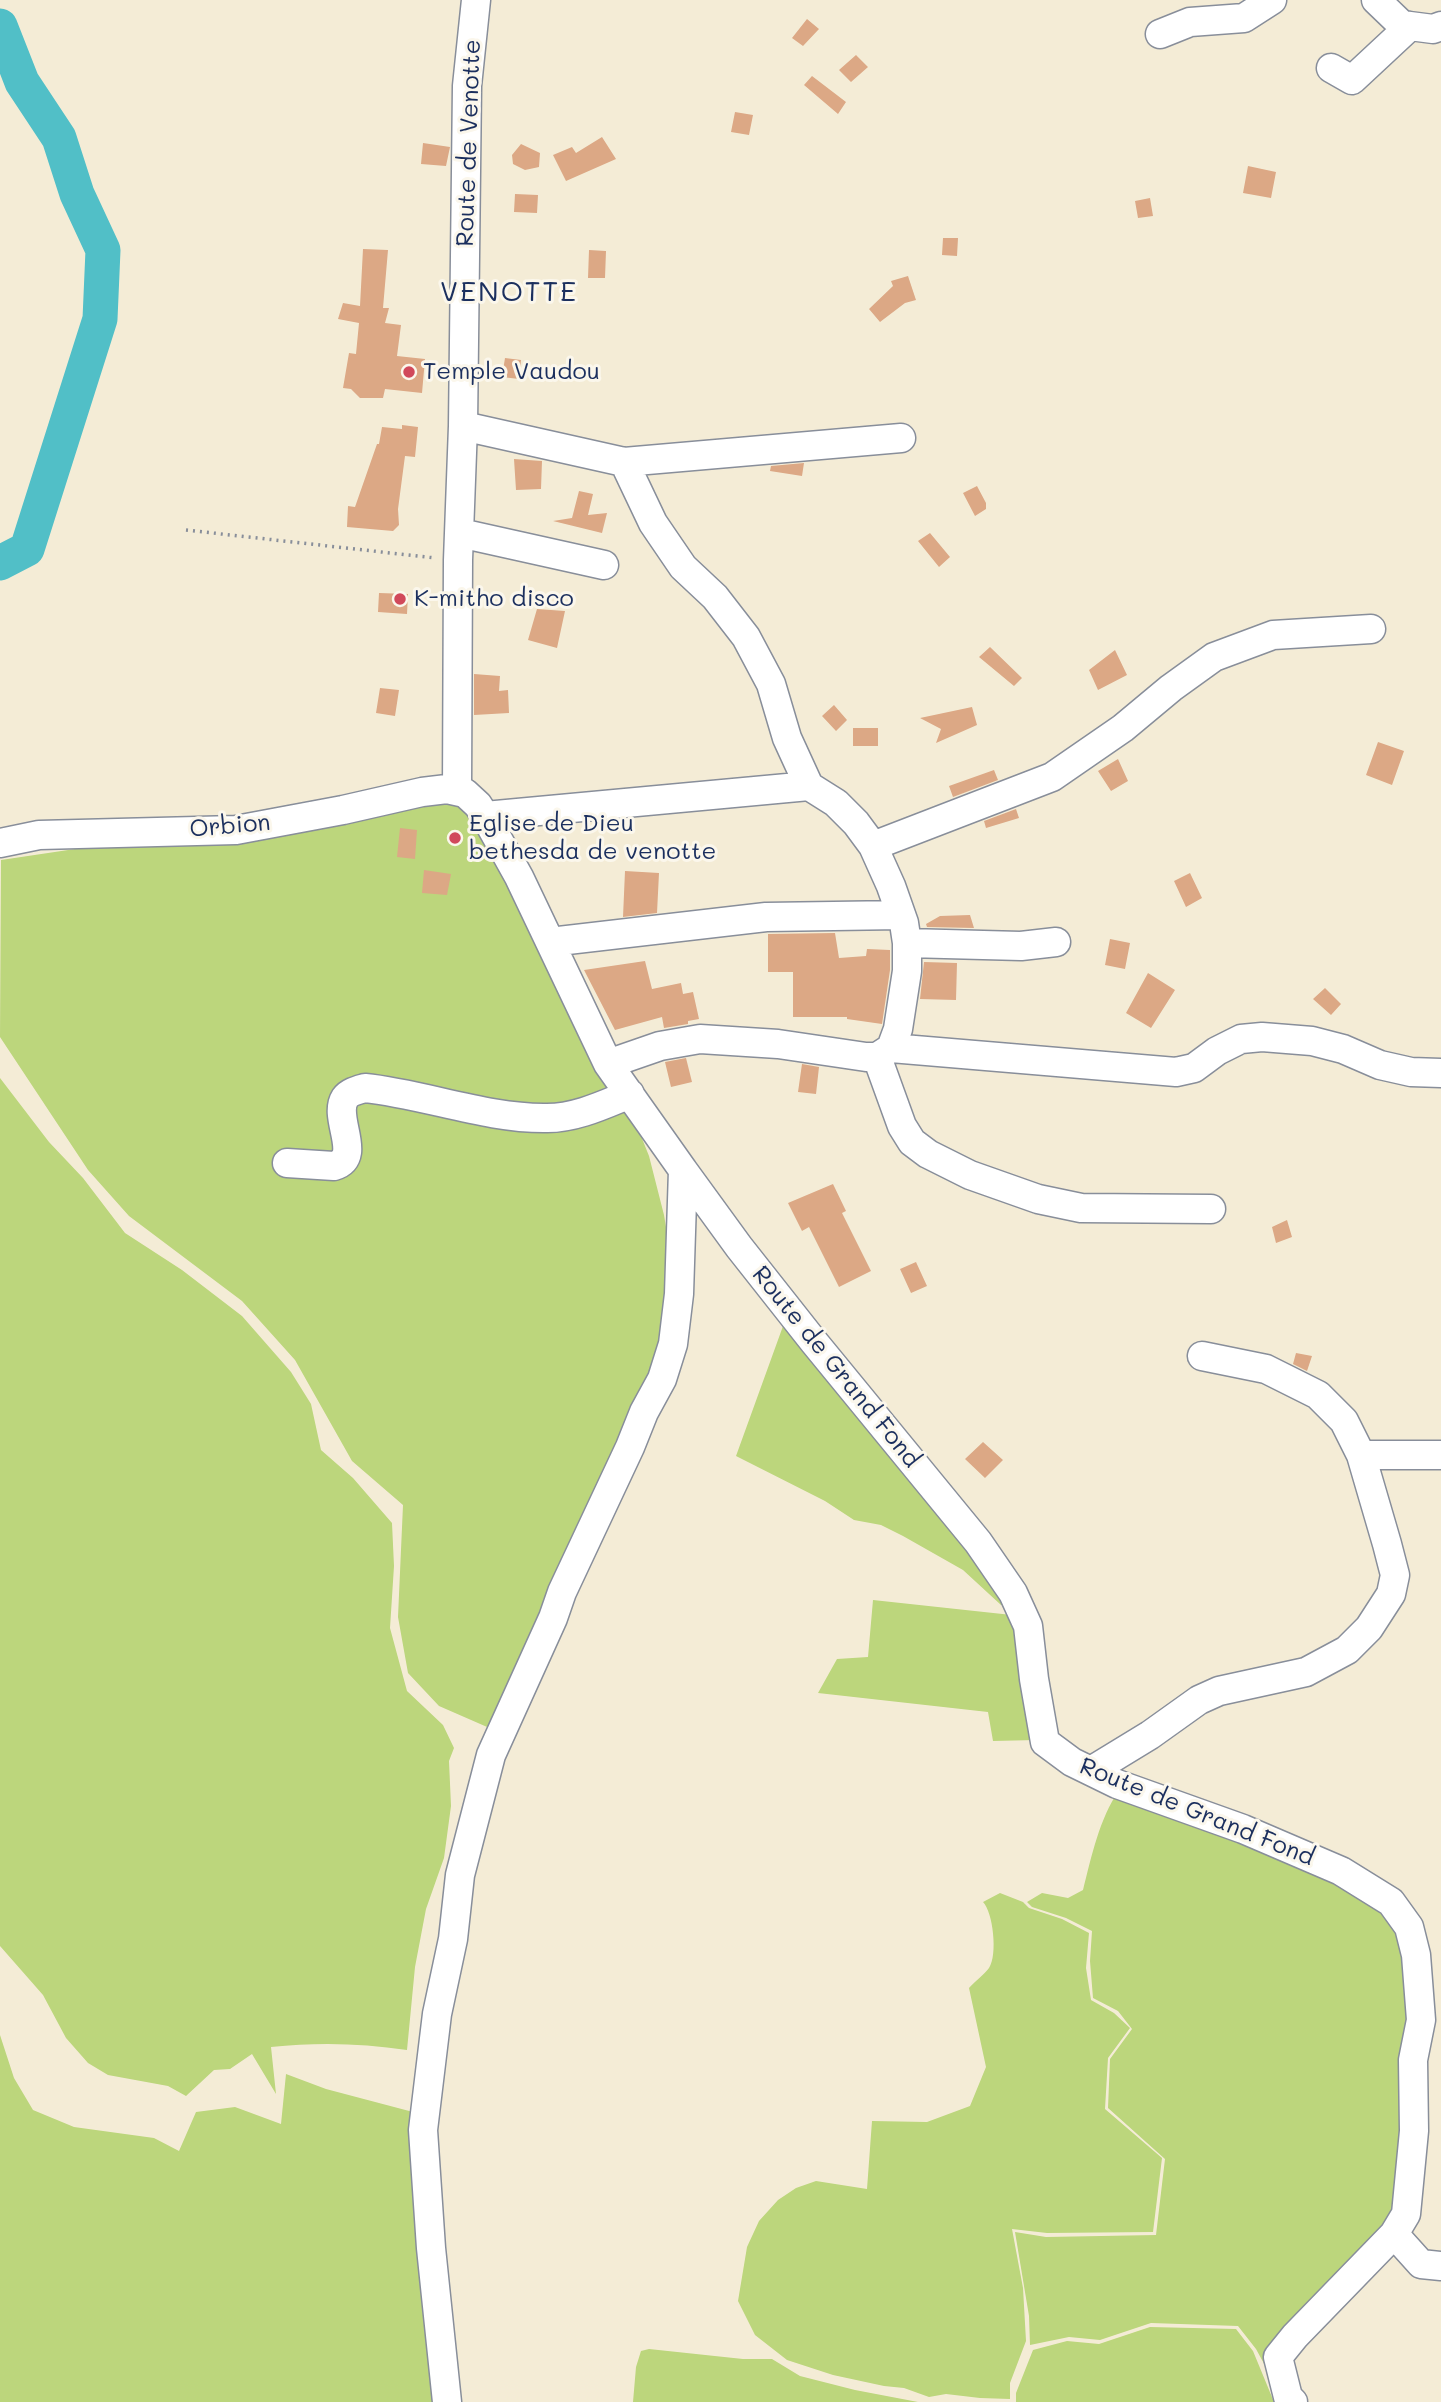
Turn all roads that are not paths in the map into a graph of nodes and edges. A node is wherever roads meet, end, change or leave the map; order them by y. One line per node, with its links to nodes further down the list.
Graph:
1 (476, 0): 7 (street, Route de Venotte)
2 (1272, 0): 5 (street)
3 (1376, 0): 4 (street)
4 (1431, 31): 6 (street)
5 (1160, 34)
6 (1331, 68)
7 (463, 426): 9 (street); 10 (street, Route de Venotte)
8 (901, 438): 9 (street)
9 (624, 462): 13 (street)
10 (459, 547): 11 (street); 14 (street, Route de Venotte)
11 (604, 565)
12 (1371, 629): 17 (street)
13 (809, 786): 15 (street); 17 (street)
14 (457, 790): 15 (street, Route de Grand Fond); 16 (street, Orbion)
15 (485, 816): 19 (street, Route de Grand Fond)
16 (0, 843)
17 (873, 846): 18 (street)
18 (901, 915): 19 (street); 21 (street)
19 (550, 942): 23 (street, Route de Grand Fond)
20 (1056, 942): 21 (street)
21 (907, 943): 22 (street)
22 (884, 1053): 23 (street); 24 (street); 28 (street)
23 (608, 1064): 25 (street, Route de Grand Fond)
24 (1441, 1073)
25 (629, 1094): 26 (street); 27 (street, Route de Grand Fond)
26 (287, 1163)
27 (683, 1170): 32 (street, Route de Grand Fond); 35 (street)
28 (1211, 1209)
29 (1202, 1356): 30 (street)
30 (1361, 1455): 31 (street); 32 (street)
31 (1441, 1455)
32 (1091, 1771): 33 (street, Route de Grand Fond)
33 (1394, 2234): 34 (street); 36 (street, Route de Grand Fond)
34 (1441, 2266)
35 (447, 2402)
36 (1293, 2402)

